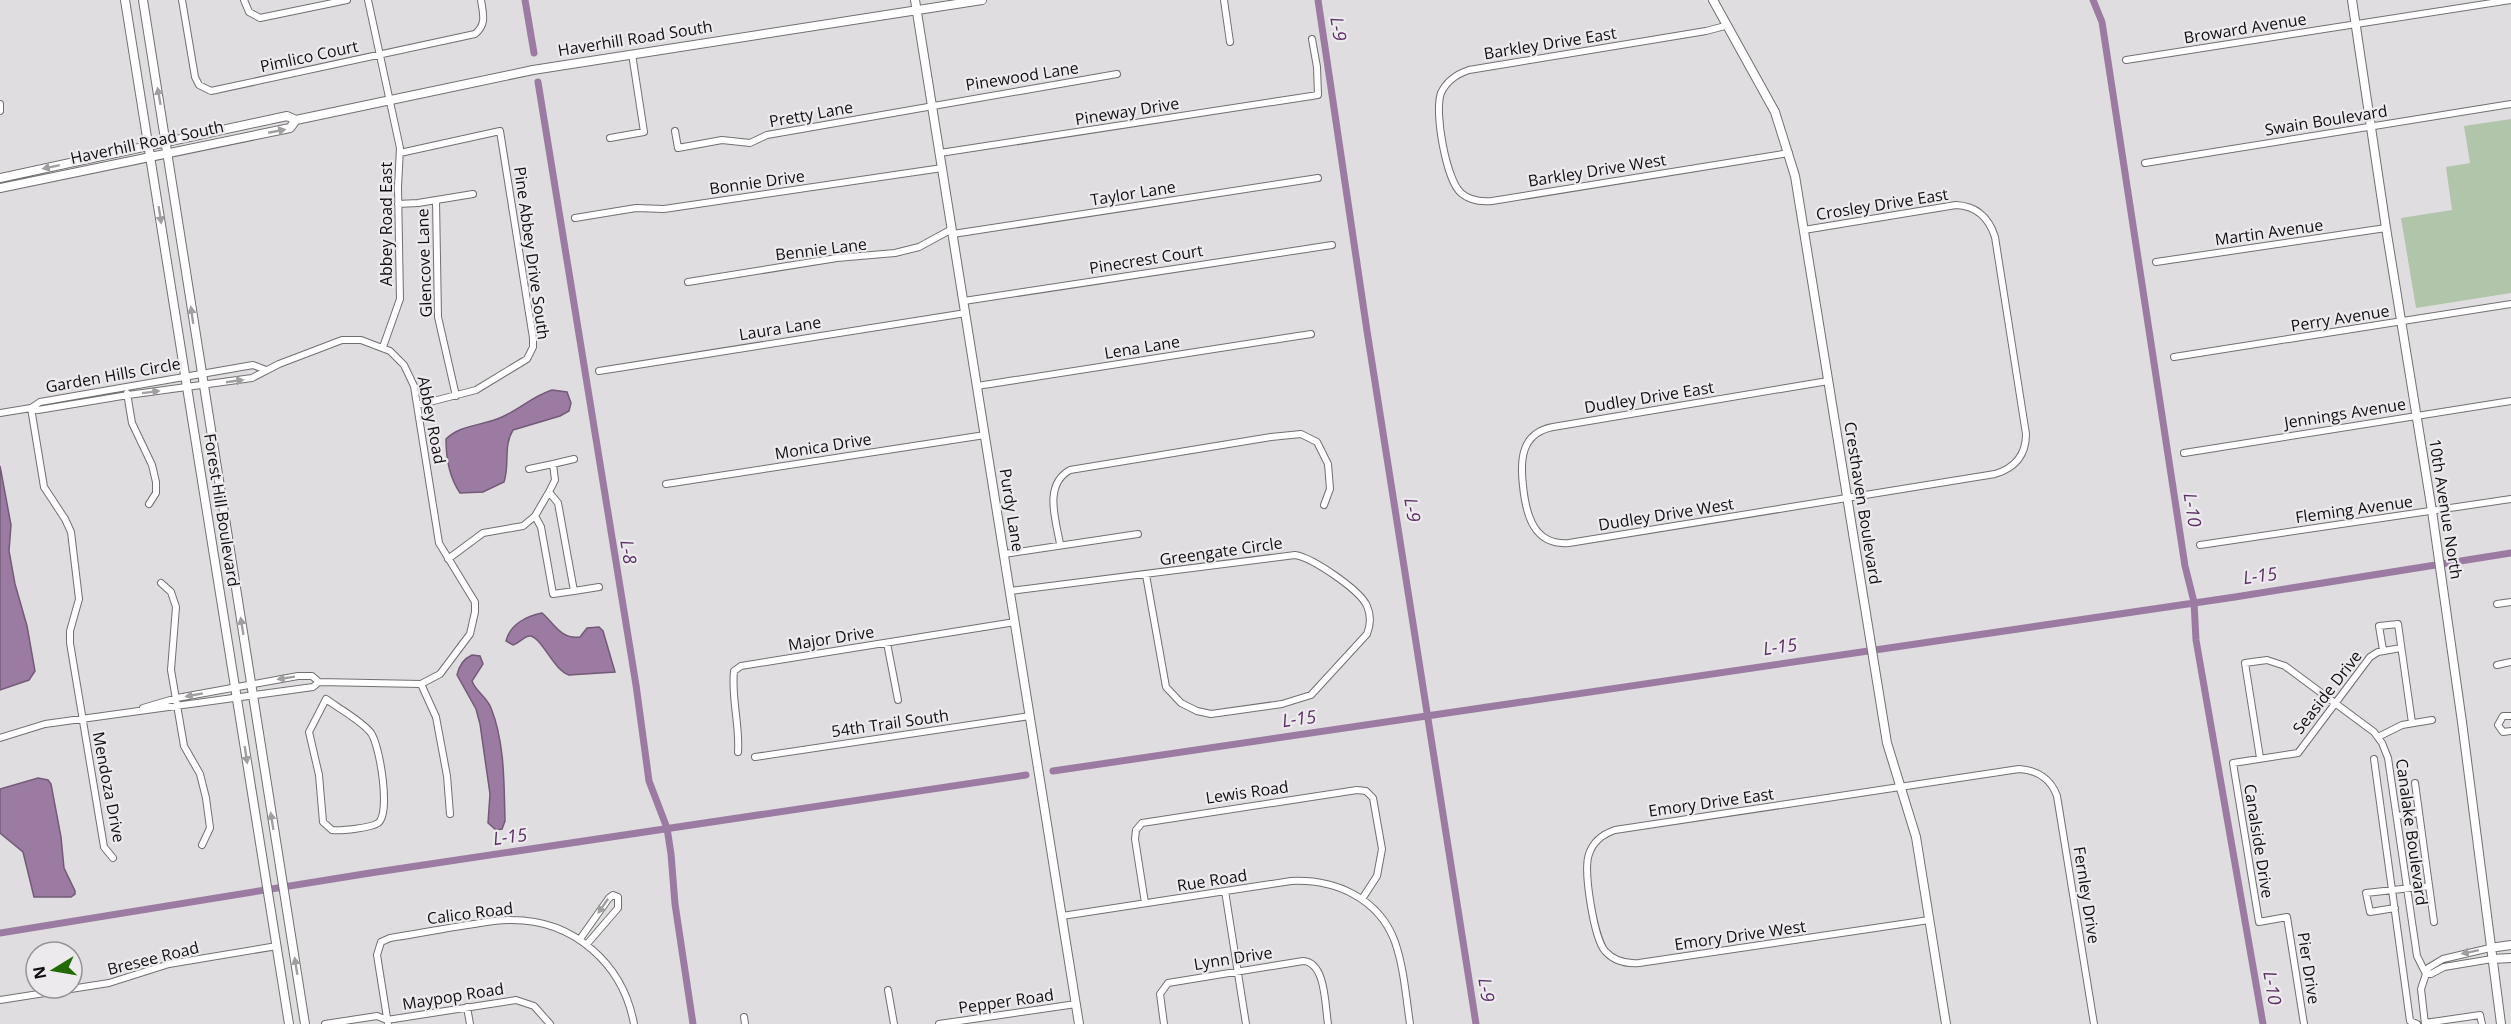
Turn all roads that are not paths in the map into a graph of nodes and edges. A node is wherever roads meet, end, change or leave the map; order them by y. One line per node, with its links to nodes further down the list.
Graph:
1 (125, 0): 33 (street, Forest Hill Boulevard)
2 (143, 0): 32 (street, Forest Hill Boulevard, one-way to 2)
3 (182, 0): 20 (street, Pimlico Court)
4 (244, 0): 5 (street)
5 (347, 0)
6 (368, 0): 20 (street, Abbey Road East)
7 (481, 0): 20 (street, Pimlico Court)
8 (915, 0): 14 (street, Purdy Lane)
9 (982, 0): 14 (street, Haverhill Road South)
10 (1224, 0): 18 (street)
11 (1713, 0): 16 (street, Cresthaven Boulevard)
12 (2352, 0): 15 (street, 10th Avenue North)
13 (2511, 0): 15 (street, Broward Avenue)
14 (917, 10): 19 (street, Haverhill Road South); 26 (street, Purdy Lane)
15 (2355, 24): 21 (street, Broward Avenue); 29 (street, 10th Avenue North)
16 (1725, 26): 34 (street, Barkley Drive East); 38 (street, Cresthaven Boulevard)
17 (1312, 39): 37 (street, Pineway Drive)
18 (1230, 42)
19 (632, 54): 23 (street, Haverhill Road South); 31 (street)
20 (381, 55): 23 (street, Abbey Road East)
21 (2126, 60)
22 (1117, 74): 26 (street, Pinewood Lane)
23 (390, 100): 28 (street, Haverhill Road South); 36 (street, Abbey Road East)
24 (0, 104): 27 (street)
25 (2511, 104): 29 (street, Swain Boulevard)
26 (933, 107): 30 (street, Pretty Lane); 37 (street, Purdy Lane)
27 (0, 111)
28 (296, 120): 32 (street, Haverhill Road South); 35 (street, Haverhill Road South, one-way to 28)
29 (2371, 126): 40 (street, Swain Boulevard); 49 (street, 10th Avenue North)
30 (675, 131)
31 (610, 138)
32 (167, 141): 33 (street, Haverhill Road South); 35 (street, Forest Hill Boulevard)
33 (149, 145): 39 (street, Forest Hill Boulevard); 42 (street, Haverhill Road South, one-way to 42)
34 (1444, 147): 38 (street, Barkley Drive West)
35 (169, 153): 39 (street, Haverhill Road South); 64 (street, Forest Hill Boulevard, one-way to 35)
36 (400, 153): 47 (street, Abbey Road East); 71 (street, Pine Abbey Drive South)
37 (940, 153): 41 (street, Purdy Lane)
38 (1789, 153): 50 (street, Cresthaven Boulevard)
39 (151, 157): 44 (street, Haverhill Road South); 65 (street, Forest Hill Boulevard, one-way to 65)
40 (2145, 164)
41 (942, 168): 48 (street, Bonnie Drive); 51 (street, Purdy Lane)
42 (0, 178)
43 (1318, 178): 51 (street, Taylor Lane)
44 (0, 188)
45 (473, 194): 46 (street, Glencove Lane)
46 (436, 200): 47 (street, Glencove Lane); 71 (street, Glencove Lane)
47 (398, 204): 60 (street, Abbey Road East)
48 (574, 218)
49 (2386, 228): 53 (street, Martin Avenue); 58 (street, 10th Avenue North)
50 (1804, 230): 66 (street, Cresthaven Boulevard); 85 (street, Crosley Drive East)
51 (953, 232): 54 (street, Bennie Lane); 55 (street, Purdy Lane)
52 (1332, 245): 55 (street, Pinecrest Court)
53 (2156, 262)
54 (688, 282)
55 (964, 301): 57 (street, Purdy Lane)
56 (2511, 304): 58 (street, Perry Avenue)
57 (966, 313): 63 (street, Laura Lane); 68 (street, Purdy Lane)
58 (2402, 321): 61 (street, Perry Avenue); 76 (street, 10th Avenue North)
59 (1311, 334): 68 (street, Lena Lane)
60 (383, 347): 62 (street, Abbey Road); 73 (street, Abbey Road)
61 (2174, 357)
62 (266, 369): 64 (street, Abbey Road); 67 (street, Abbey Road, one-way to 62)
63 (599, 371)
64 (201, 373): 65 (street, Garden Hills Circle); 67 (street, Forest Hill Boulevard)
65 (186, 376): 69 (street, Forest Hill Boulevard); 70 (street, Garden Hills Circle)
66 (1828, 381): 83 (street, Dudley Drive East); 85 (street, Cresthaven Boulevard)
67 (202, 385): 69 (street, Garden Hills Circle); 110 (street, Forest Hill Boulevard, one-way to 67)
68 (977, 386): 77 (street, Purdy Lane)
69 (188, 387): 70 (street, Garden Hills Circle, one-way to 69); 112 (street, Forest Hill Boulevard)
70 (127, 392): 74 (street, Garden Hills Circle); 87 (street)
71 (456, 396): 73 (street, Pine Abbey Drive South)
72 (2511, 401): 76 (street, Jennings Avenue)
73 (418, 405): 95 (street, Abbey Road)
74 (31, 408): 75 (street, Garden Hills Circle); 121 (street, Mendoza Drive)
75 (0, 413)
76 (2416, 415): 78 (street, Jennings Avenue); 89 (street, 10th Avenue North)
77 (985, 435): 82 (street, Monica Drive); 94 (street, Purdy Lane)
78 (2184, 453)
79 (574, 459): 80 (street)
80 (553, 464): 81 (street); 84 (street)
81 (529, 469)
82 (666, 484)
83 (1523, 491): 85 (street, Dudley Drive West)
84 (549, 492): 90 (street); 99 (street)
85 (1847, 498): 134 (street, Cresthaven Boulevard)
86 (2511, 499): 89 (street, Fleming Avenue)
87 (149, 504)
88 (1324, 505): 92 (street)
89 (2432, 511): 93 (street, Fleming Avenue); 156 (street, 10th Avenue North)
90 (535, 516): 95 (street); 99 (street)
91 (1138, 534): 92 (street)
92 (1060, 544): 94 (street)
93 (2200, 546)
94 (1004, 554): 100 (street, Purdy Lane)
95 (448, 559): 111 (street, Abbey Road)
96 (1146, 575): 96 (street, Greengate Circle); 100 (street, Greengate Circle)
97 (161, 583): 114 (street)
98 (599, 587): 99 (street)
99 (574, 591)
100 (1010, 591): 103 (street, Purdy Lane)
101 (2511, 602): 102 (street)
102 (2497, 604)
103 (1015, 622): 104 (street, Major Drive); 119 (street, Purdy Lane)
104 (887, 643): 115 (street); 128 (street, Major Drive)
105 (2401, 648): 106 (street); 106 (street); 123 (street)
106 (2383, 651): 116 (street, Seaside Drive)
107 (2511, 662): 108 (street)
108 (2497, 664)
109 (319, 682): 110 (street, one-way to 110); 111 (street); 113 (street)
110 (251, 683): 112 (street); 113 (street, Forest Hill Boulevard)
111 (421, 684): 136 (street)
112 (236, 692): 113 (street); 114 (street, one-way to 114); 117 (street); 155 (street, Forest Hill Boulevard, one-way to 155)
113 (253, 696): 167 (street, Forest Hill Boulevard, one-way to 113)
114 (177, 698): 117 (street); 118 (street)
115 (898, 700)
116 (2335, 703): 127 (street, Canalake Boulevard); 130 (street, Seaside Drive); 130 (street, Canalake Boulevard)
117 (178, 706): 118 (street); 138 (street)
118 (139, 711): 121 (street)
119 (1030, 716): 129 (street, 54th Trail South); 148 (street, Purdy Lane)
120 (2511, 716): 125 (street)
121 (82, 718): 126 (street); 139 (street, Mendoza Drive)
122 (2432, 720): 123 (street)
123 (2412, 723): 127 (street)
124 (369, 731): 124 (street)
125 (2511, 732)
126 (0, 738)
127 (2378, 738): 137 (street, Canalake Boulevard)
128 (738, 752)
129 (754, 756)
130 (2260, 758): 149 (street, Canalside Drive)
131 (2374, 759): 142 (street)
132 (2041, 775): 134 (street, Emory Drive East); 180 (street, Fernley Drive)
133 (2415, 783): 135 (street)
134 (1900, 787): 146 (street, Emory Drive East); 150 (street, Cresthaven Boulevard)
135 (2419, 813): 137 (street); 140 (street)
136 (450, 814)
137 (2397, 816): 141 (street, Canalake Boulevard)
138 (202, 845)
139 (113, 858)
140 (2429, 886): 141 (street); 151 (street)
141 (2407, 888): 142 (street); 160 (street, Canalake Boulevard)
142 (2392, 890): 147 (street); 147 (street)
143 (1225, 891): 144 (street, Rue Road); 145 (street, Rue Road); 159 (street)
144 (1362, 899): 145 (street, Lewis Road); 178 (street, Rue Road)
145 (1145, 903): 148 (street, Rue Road)
146 (1593, 906): 150 (street, Emory Drive West)
147 (2395, 908): 182 (street)
148 (1062, 915): 163 (street, Purdy Lane)
149 (2287, 917): 181 (street, Pier Drive)
150 (1929, 920): 179 (street, Cresthaven Boulevard)
151 (2434, 922)
152 (580, 939): 153 (street, Calico Road); 153 (street, one-way to 152); 165 (street, Calico Road)
153 (587, 944): 171 (street, Calico Road)
154 (2511, 945): 156 (street)
155 (277, 946): 162 (street, Bresee Road); 166 (street, Forest Hill Boulevard)
156 (2490, 948): 158 (street, 10th Avenue North); 160 (street, one-way to 160)
157 (2511, 958): 158 (street)
158 (2492, 959): 160 (street); 184 (street, 10th Avenue North)
159 (1238, 971): 175 (street, Lynn Drive); 176 (street); 177 (street, Lynn Drive)
160 (2426, 974): 182 (street)
161 (888, 990): 172 (street)
162 (0, 1000)
163 (1076, 1004): 173 (street, Pepper Road); 174 (street, Purdy Lane)
164 (467, 1007): 165 (street, Maypop Road); 169 (street); 170 (street, Maypop Road)
165 (386, 1023): 168 (street, Maypop Road)
166 (289, 1024)
167 (305, 1024)
168 (325, 1024)
169 (470, 1024)
170 (550, 1024)
171 (634, 1024)
172 (894, 1024)
173 (939, 1024)
174 (1079, 1024)
175 (1164, 1024)
176 (1246, 1024)
177 (1328, 1024)
178 (1410, 1024)
179 (1946, 1024)
180 (2094, 1024)
181 (2304, 1024)
182 (2422, 1024): 183 (street)
183 (2482, 1024)
184 (2501, 1024)

